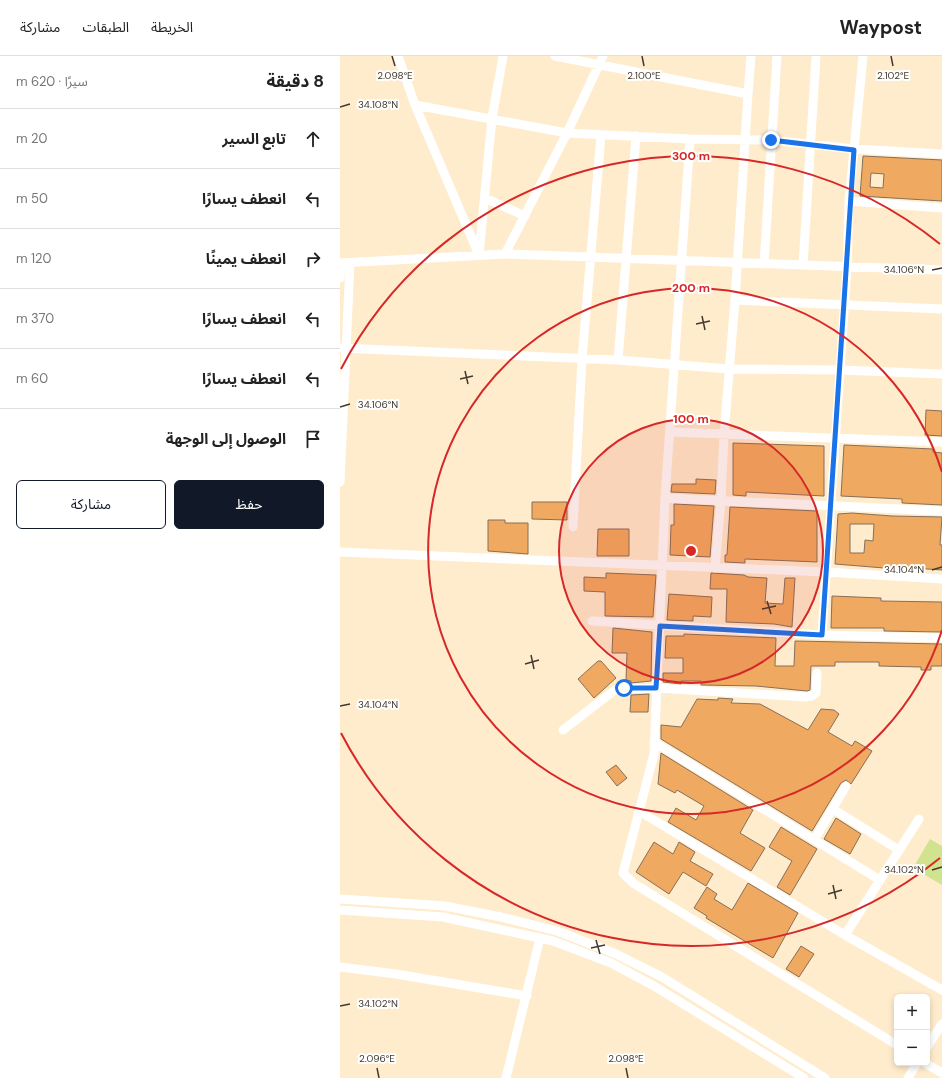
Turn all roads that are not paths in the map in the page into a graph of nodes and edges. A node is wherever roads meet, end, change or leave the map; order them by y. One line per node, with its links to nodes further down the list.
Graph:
1 (398, 56): 10 (street)
2 (503, 56): 11 (street)
3 (555, 56): 8 (street)
4 (751, 56): 9 (street)
5 (777, 56): 17 (street)
6 (816, 56): 18 (street)
7 (863, 56): 19 (street)
8 (602, 60): 9 (street); 12 (street)
9 (748, 94): 16 (street)
10 (415, 105): 11 (street); 26 (street)
11 (492, 118): 12 (street); 21 (street)
12 (567, 133): 13 (street); 24 (street)
13 (601, 135): 14 (street); 27 (street)
14 (636, 136): 15 (street); 28 (street)
15 (690, 139): 16 (street); 29 (street)
16 (744, 140): 17 (street); 31 (street)
17 (771, 140): 18 (street); 32 (street)
18 (810, 145): 19 (street); 33 (street)
19 (854, 150): 20 (street); 22 (street)
20 (942, 154)
21 (485, 198): 24 (street); 26 (street)
22 (849, 201): 23 (street); 34 (street)
23 (942, 208)
24 (525, 216): 25 (street)
25 (504, 254): 26 (street); 27 (street)
26 (479, 255): 30 (street)
27 (590, 257): 28 (street); 41 (street)
28 (626, 259): 29 (street); 42 (street)
29 (682, 261): 31 (street); 43 (street)
30 (344, 263): 36 (street); 40 (street)
31 (737, 263): 32 (street); 37 (street)
32 (764, 264): 33 (street)
33 (803, 265): 34 (street)
34 (847, 267): 35 (street); 38 (street)
35 (942, 270)
36 (340, 278)
37 (735, 300): 38 (street); 44 (street)
38 (844, 305): 39 (street); 45 (street)
39 (942, 309)
40 (343, 348): 41 (street); 51 (street)
41 (582, 359): 42 (street); 56 (street)
42 (618, 360): 43 (street)
43 (674, 364): 44 (street); 47 (street)
44 (729, 369): 45 (street); 48 (street)
45 (840, 370): 46 (street); 49 (street)
46 (942, 374)
47 (670, 432): 48 (street); 52 (street)
48 (724, 434): 49 (street); 53 (street)
49 (835, 438): 50 (street); 54 (street)
50 (942, 442)
51 (340, 482)
52 (665, 498): 53 (street); 58 (street)
53 (721, 500): 54 (street); 59 (street)
54 (830, 506): 55 (street); 60 (street)
55 (942, 511)
56 (573, 527)
57 (340, 552): 58 (street)
58 (661, 565): 59 (street); 63 (street)
59 (715, 568): 60 (street)
60 (826, 572): 61 (street); 64 (street)
61 (942, 580)
62 (592, 621): 63 (street)
63 (660, 626): 64 (street); 67 (street)
64 (822, 635): 65 (street)
65 (942, 638)
66 (818, 673): 67 (street)
67 (656, 688): 68 (street); 69 (street)
68 (563, 730)
69 (654, 742): 72 (street); 74 (street)
70 (846, 786): 71 (street)
71 (833, 808): 74 (street); 75 (street)
72 (639, 811): 79 (street); 86 (street)
73 (919, 819): 75 (street)
74 (814, 840): 76 (street)
75 (899, 850): 76 (street)
76 (880, 880): 79 (street)
77 (340, 899): 92 (street)
78 (340, 910): 80 (street)
79 (845, 935): 82 (street)
80 (540, 938): 83 (street); 91 (street)
81 (340, 967): 83 (street)
82 (942, 990)
83 (527, 996): 90 (street)
84 (942, 1024): 85 (street)
85 (930, 1042)
86 (894, 1044)
87 (915, 1066): 93 (street)
88 (930, 1066): 89 (street)
89 (942, 1073)
90 (506, 1078)
91 (804, 1078)
92 (825, 1078)
93 (908, 1078)

